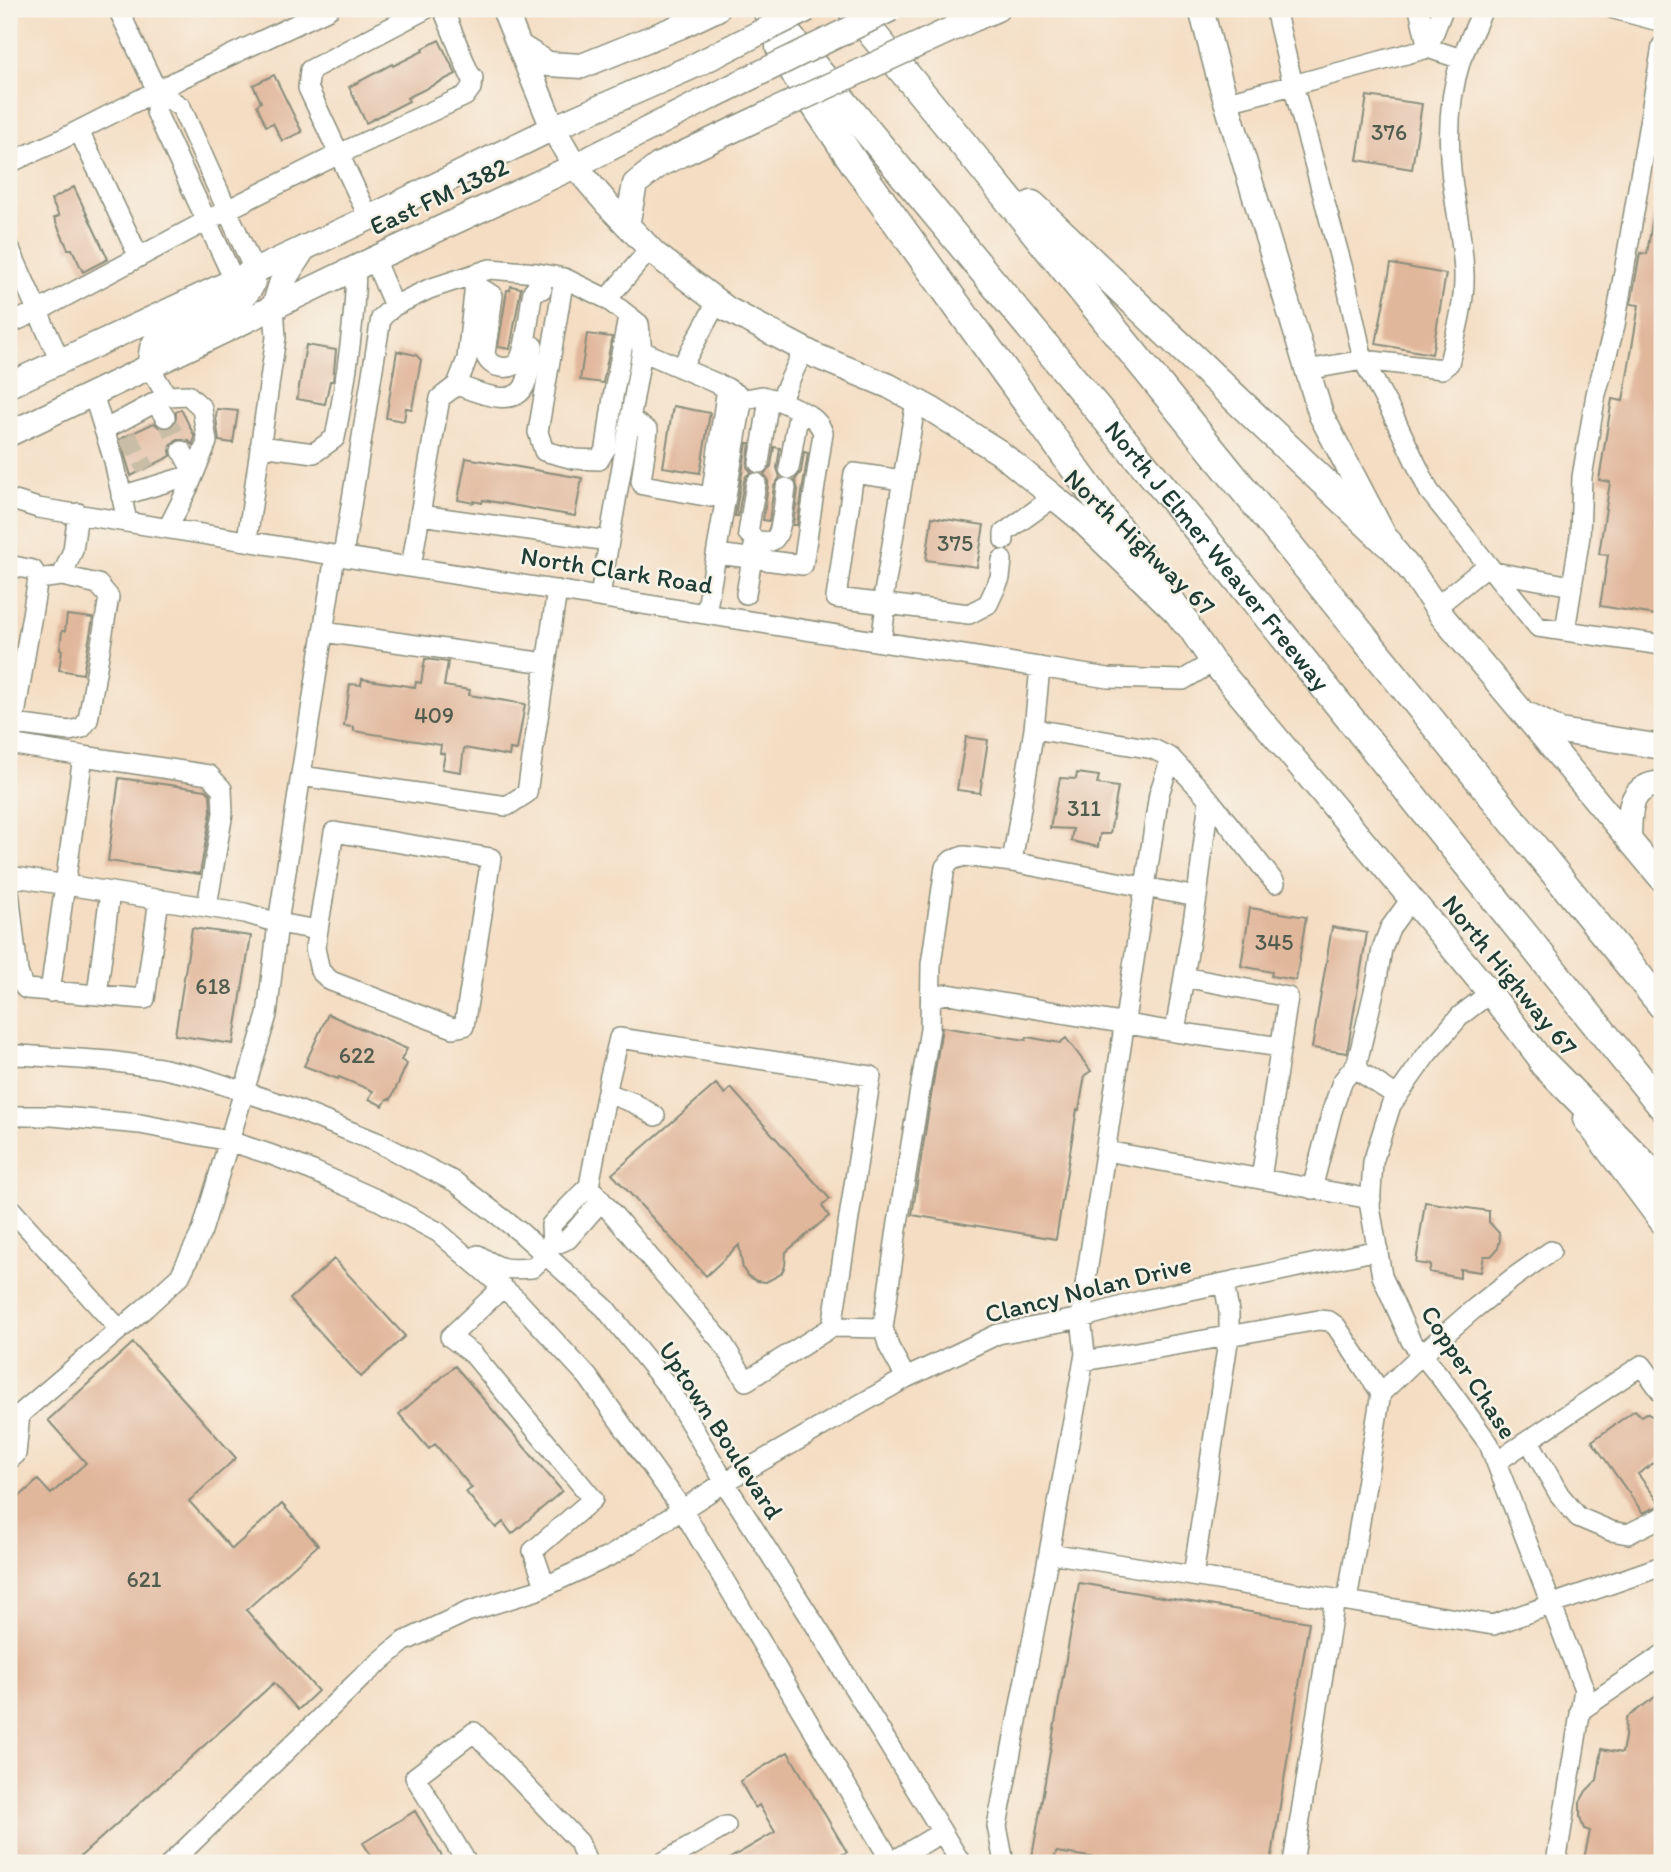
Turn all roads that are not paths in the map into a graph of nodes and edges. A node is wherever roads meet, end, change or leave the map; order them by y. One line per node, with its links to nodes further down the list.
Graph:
1 (118, 9): 25 (street)
2 (328, 9): 25 (street)
3 (426, 9): 29 (street)
4 (443, 9): 29 (street)
5 (504, 9): 20 (main road, North Highway 67)
6 (717, 9): 20 (main road)
7 (757, 9): 104 (highway)
8 (766, 9): 152 (highway, North J Elmer Weaver Freeway)
9 (808, 9): 27 (main road, East FM 1382, bridge)
10 (852, 9): 30 (highway)
11 (892, 9): 32 (main road, East FM 1382, bridge)
12 (1201, 9): 26 (main road)
13 (1275, 9): 24 (street)
14 (1419, 9): 22 (street)
15 (1443, 9): 22 (street)
16 (1483, 9): 23 (street)
17 (1614, 9): 19 (street)
18 (986, 14): 36 (main road, bridge)
19 (1662, 22)
20 (519, 46): 27 (main road, North Highway 67)
21 (1662, 46): 97 (street)
22 (1428, 48): 23 (street); 24 (street)
23 (1461, 59): 54 (street)
24 (1293, 85): 26 (street); 54 (street)
25 (157, 91): 28 (street); 33 (street); 35 (street)
26 (1227, 102): 58 (main road)
27 (553, 128): 32 (main road, North Highway 67); 34 (main road, East FM 1382)
28 (79, 131): 31 (street); 40 (street)
29 (339, 154): 33 (street); 34 (street)
30 (978, 162): 87 (highway); 142 (highway)
31 (9, 163)
32 (575, 166): 36 (main road, North Highway 67); 41 (main road, East FM 1382)
33 (227, 210): 35 (street); 42 (street)
34 (369, 218): 38 (main road, East FM 1382)
35 (207, 221): 40 (street); 42 (street)
36 (627, 225): 39 (main road, North Highway 67)
37 (9, 247): 49 (street)
38 (305, 248): 42 (main road, East FM 1382); 48 (main road)
39 (650, 249): 45 (street); 46 (main road, North Highway 67)
40 (139, 257): 49 (street)
41 (365, 264): 47 (street); 48 (main road, East FM 1382); 71 (street)
42 (244, 275): 55 (main road, East FM 1382); 56 (main road)
43 (550, 280): 44 (street); 44 (street); 45 (street); 50 (street); 60 (street)
44 (475, 281): 47 (street); 60 (street)
45 (607, 299): 50 (street)
46 (717, 302): 52 (main road, North Highway 67); 57 (street)
47 (394, 306): 90 (street)
48 (274, 307): 56 (main road, East FM 1382); 71 (street)
49 (38, 311): 51 (street); 55 (street)
50 (628, 317): 53 (street)
51 (9, 324)
52 (804, 349): 64 (street); 65 (main road, North Highway 67)
53 (642, 351): 57 (street); 68 (street)
54 (1363, 360): 58 (street); 94 (street)
55 (60, 361): 59 (main road, East FM 1382)
56 (149, 367): 61 (main road, East FM 1382); 66 (street)
57 (681, 368): 62 (street)
58 (1307, 370): 87 (main road)
59 (9, 385)
60 (457, 385): 81 (street)
61 (93, 394): 69 (street); 70 (main road, East FM 1382)
62 (726, 397): 63 (street); 68 (street)
63 (745, 399): 64 (street); 89 (street)
64 (775, 399): 67 (street); 88 (street)
65 (916, 401): 75 (street); 78 (main road, North Highway 67)
66 (163, 405): 69 (street); 74 (street)
67 (799, 410): 73 (street); 88 (street)
68 (629, 424): 86 (street)
69 (117, 430): 77 (street)
70 (9, 434)
71 (260, 446): 84 (street)
72 (182, 451): 74 (street)
73 (789, 469)
74 (194, 474): 77 (street); 83 (street)
75 (902, 480): 101 (street); 101 (street)
76 (786, 488): 88 (street)
77 (121, 496): 82 (street)
78 (1054, 497): 85 (street); 104 (main road, North Highway 67)
79 (9, 499): 80 (street, North Clark Road)
80 (78, 513): 82 (street, North Clark Road); 95 (street)
81 (420, 515): 86 (street); 93 (street)
82 (127, 521): 83 (street, North Clark Road)
83 (168, 528): 84 (street, North Clark Road)
84 (247, 540): 90 (street, North Clark Road)
85 (1004, 540)
86 (609, 541): 100 (street)
87 (1388, 543): 102 (main road)
88 (753, 549): 89 (street); 99 (street)
89 (717, 554): 103 (street)
90 (339, 555): 93 (street, North Clark Road); 106 (street)
91 (1002, 560): 101 (street)
92 (9, 565): 96 (street)
93 (411, 566): 98 (street, North Clark Road)
94 (1491, 568): 97 (street); 102 (street); 105 (street)
95 (62, 576): 96 (street); 113 (street)
96 (38, 579): 113 (street)
97 (1572, 586): 105 (street)
98 (557, 590): 100 (street, North Clark Road); 110 (street)
99 (746, 594)
100 (600, 597): 103 (street, North Clark Road)
101 (886, 605): 107 (street)
102 (1436, 607): 112 (main road)
103 (706, 614): 107 (street, North Clark Road)
104 (1185, 621): 109 (main road, North Highway 67)
105 (1565, 631): 108 (street)
106 (323, 632): 110 (street); 119 (street)
107 (881, 642): 111 (street, North Clark Road)
108 (1662, 645)
109 (1213, 662): 111 (street, North Clark Road); 133 (main road, North Highway 67)
110 (546, 663): 119 (street)
111 (1040, 667): 114 (street)
112 (1520, 710): 116 (main road); 122 (main road)
113 (14, 724): 115 (street)
114 (1034, 729): 118 (street); 123 (street)
115 (10, 745): 117 (street)
116 (1662, 747)
117 (83, 756): 127 (street); 134 (street)
118 (1171, 758): 121 (street); 128 (street)
119 (301, 776): 135 (street)
120 (1662, 783): 122 (main road)
121 (1209, 799): 126 (street); 131 (street)
122 (1629, 840): 125 (main road)
123 (1012, 862): 128 (street); 141 (street)
124 (9, 876): 127 (street)
125 (1662, 879)
126 (1275, 883)
127 (65, 885): 130 (street); 138 (street)
128 (1146, 887): 131 (street); 143 (street)
129 (9, 891): 138 (street)
130 (110, 892): 132 (street); 140 (street)
131 (1197, 897): 137 (street)
132 (159, 899): 134 (street); 140 (street)
133 (1411, 899): 139 (main road, North Highway 67); 147 (street)
134 (207, 906): 135 (street)
135 (278, 923): 136 (street); 149 (street)
136 (318, 930): 136 (street)
137 (1184, 977): 144 (street); 145 (street)
138 (50, 992): 140 (street)
139 (1490, 993): 148 (main road, North Highway 67); 151 (street, Copper Chase)
140 (97, 995)
141 (931, 997): 143 (street); 172 (street)
142 (1662, 1004)
143 (1125, 1023): 144 (street); 156 (street)
144 (1175, 1032): 145 (street)
145 (1281, 1046): 157 (street)
146 (9, 1056): 149 (street, Uptown Boulevard)
147 (1357, 1063): 151 (street); 159 (street)
148 (1544, 1064): 158 (highway); 163 (main road, North Highway 67)
149 (244, 1091): 155 (street); 166 (street, Uptown Boulevard)
150 (607, 1093): 154 (street); 160 (street); 171 (street)
151 (1397, 1096): 161 (street, Copper Chase)
152 (1662, 1106)
153 (9, 1116): 155 (street)
154 (655, 1116)
155 (229, 1141): 164 (street); 173 (street)
156 (1106, 1151): 157 (street); 170 (street)
157 (1261, 1180): 159 (street)
158 (1662, 1183)
159 (1312, 1189): 161 (street)
160 (595, 1193): 166 (street); 171 (street)
161 (1371, 1199): 165 (street, Copper Chase)
162 (9, 1207): 173 (street)
163 (1662, 1222)
164 (438, 1232): 166 (street); 169 (street)
165 (1378, 1250): 168 (street, Clancy Nolan Drive); 175 (street, Copper Chase)
166 (549, 1251): 183 (street, Uptown Boulevard)
167 (1551, 1251): 175 (street)
168 (1224, 1283): 170 (street, Clancy Nolan Drive); 174 (street)
169 (503, 1287): 184 (street); 189 (street)
170 (1081, 1318): 176 (street); 177 (street, Clancy Nolan Drive)
171 (832, 1327): 172 (street)
172 (883, 1328): 177 (street)
173 (119, 1329): 181 (street)
174 (1229, 1335): 176 (street); 179 (street); 188 (street)
175 (1422, 1354): 179 (street); 182 (street, Copper Chase)
176 (1084, 1361): 186 (street)
177 (906, 1378): 183 (street, Clancy Nolan Drive)
178 (1662, 1392): 180 (street)
179 (1381, 1393): 190 (street)
180 (1529, 1441): 182 (street); 185 (street)
181 (9, 1460)
182 (1496, 1462): 191 (street, Copper Chase)
183 (725, 1482): 184 (street, Clancy Nolan Drive); 195 (street, Uptown Boulevard)
184 (682, 1510): 189 (street, Clancy Nolan Drive); 200 (street)
185 (1662, 1517)
186 (1049, 1553): 188 (street); 202 (street)
187 (1662, 1566): 191 (street)
188 (1193, 1576): 190 (street)
189 (545, 1586): 196 (street, Clancy Nolan Drive)
190 (1341, 1600): 191 (street); 203 (street)
191 (1552, 1605): 193 (street, Copper Chase)
192 (1662, 1654): 193 (street)
193 (1580, 1711): 204 (street, Copper Chase)
194 (726, 1825): 199 (street)
195 (942, 1832): 200 (street); 201 (street, Uptown Boulevard)
196 (171, 1863)
197 (467, 1863): 198 (street)
198 (587, 1863)
199 (662, 1863)
200 (891, 1863)
201 (961, 1863)
202 (1004, 1863)
203 (1293, 1863)
204 (1556, 1863)

